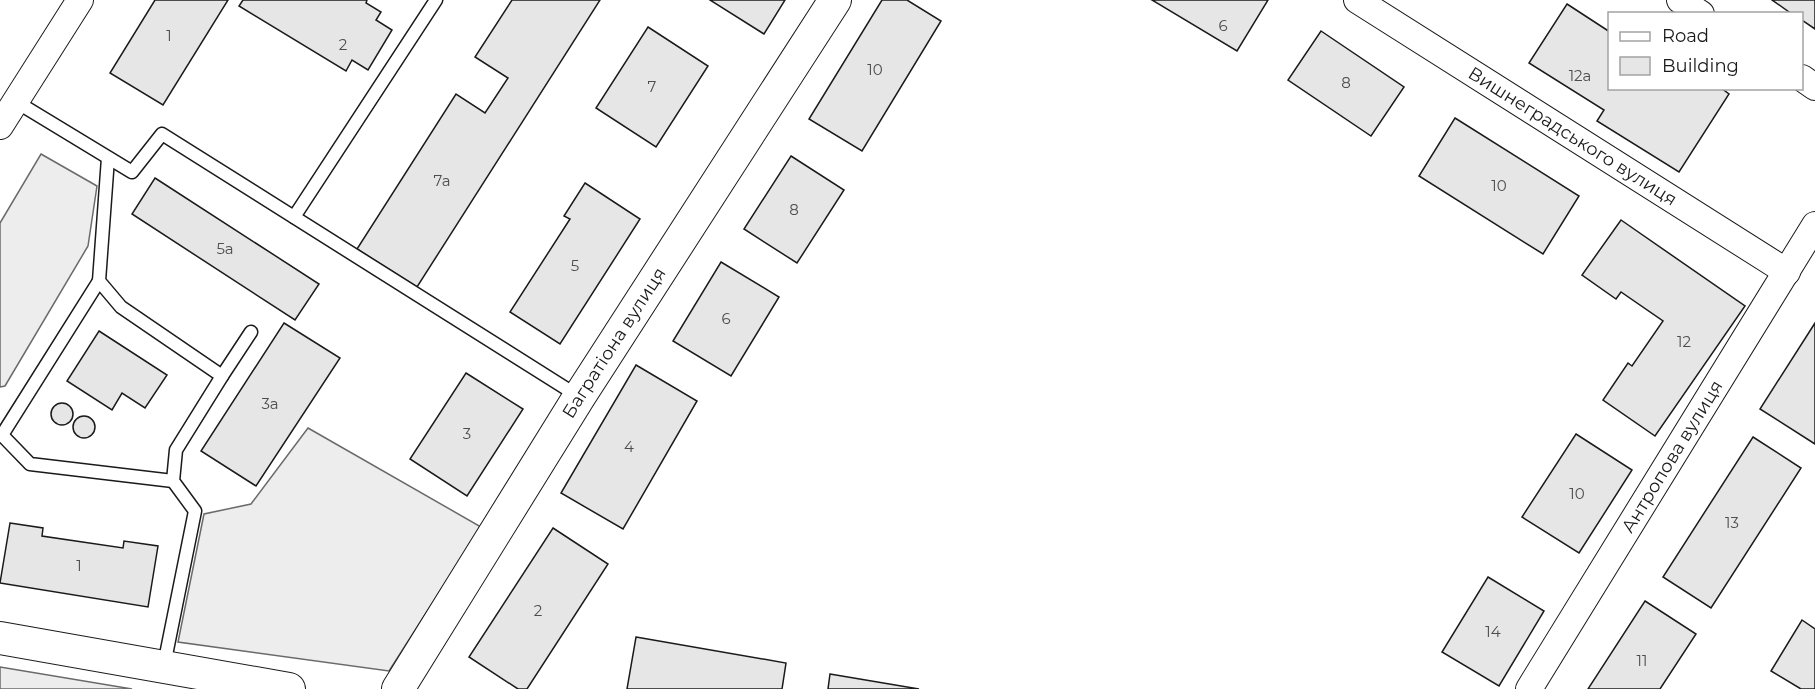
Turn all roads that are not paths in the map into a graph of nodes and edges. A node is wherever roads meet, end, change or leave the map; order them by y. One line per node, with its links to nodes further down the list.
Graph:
1 (80, 0): 7 (street)
2 (435, 0): 10 (lane)
3 (835, 0): 16 (street, Багратіона вулиця)
4 (1357, 0): 12 (street, Вишнеградського вулиця)
5 (1680, 0): 6 (street)
6 (1698, 12)
7 (15, 101): 8 (street); 9 (lane)
8 (0, 126)
9 (108, 158): 10 (lane); 13 (lane)
10 (294, 217): 16 (lane)
11 (1815, 225): 12 (street, Антропова вулиця)
12 (1787, 272): 23 (street, Антропова вулиця)
13 (99, 281): 15 (lane); 17 (lane)
14 (251, 332): 15 (lane)
15 (222, 376): 18 (lane)
16 (579, 397): 22 (street, Багратіона вулиця)
17 (1, 434): 18 (lane)
18 (173, 481): 20 (lane)
19 (0, 638): 20 (street)
20 (164, 667): 21 (street)
21 (289, 689)
22 (398, 689)
23 (1529, 689)

